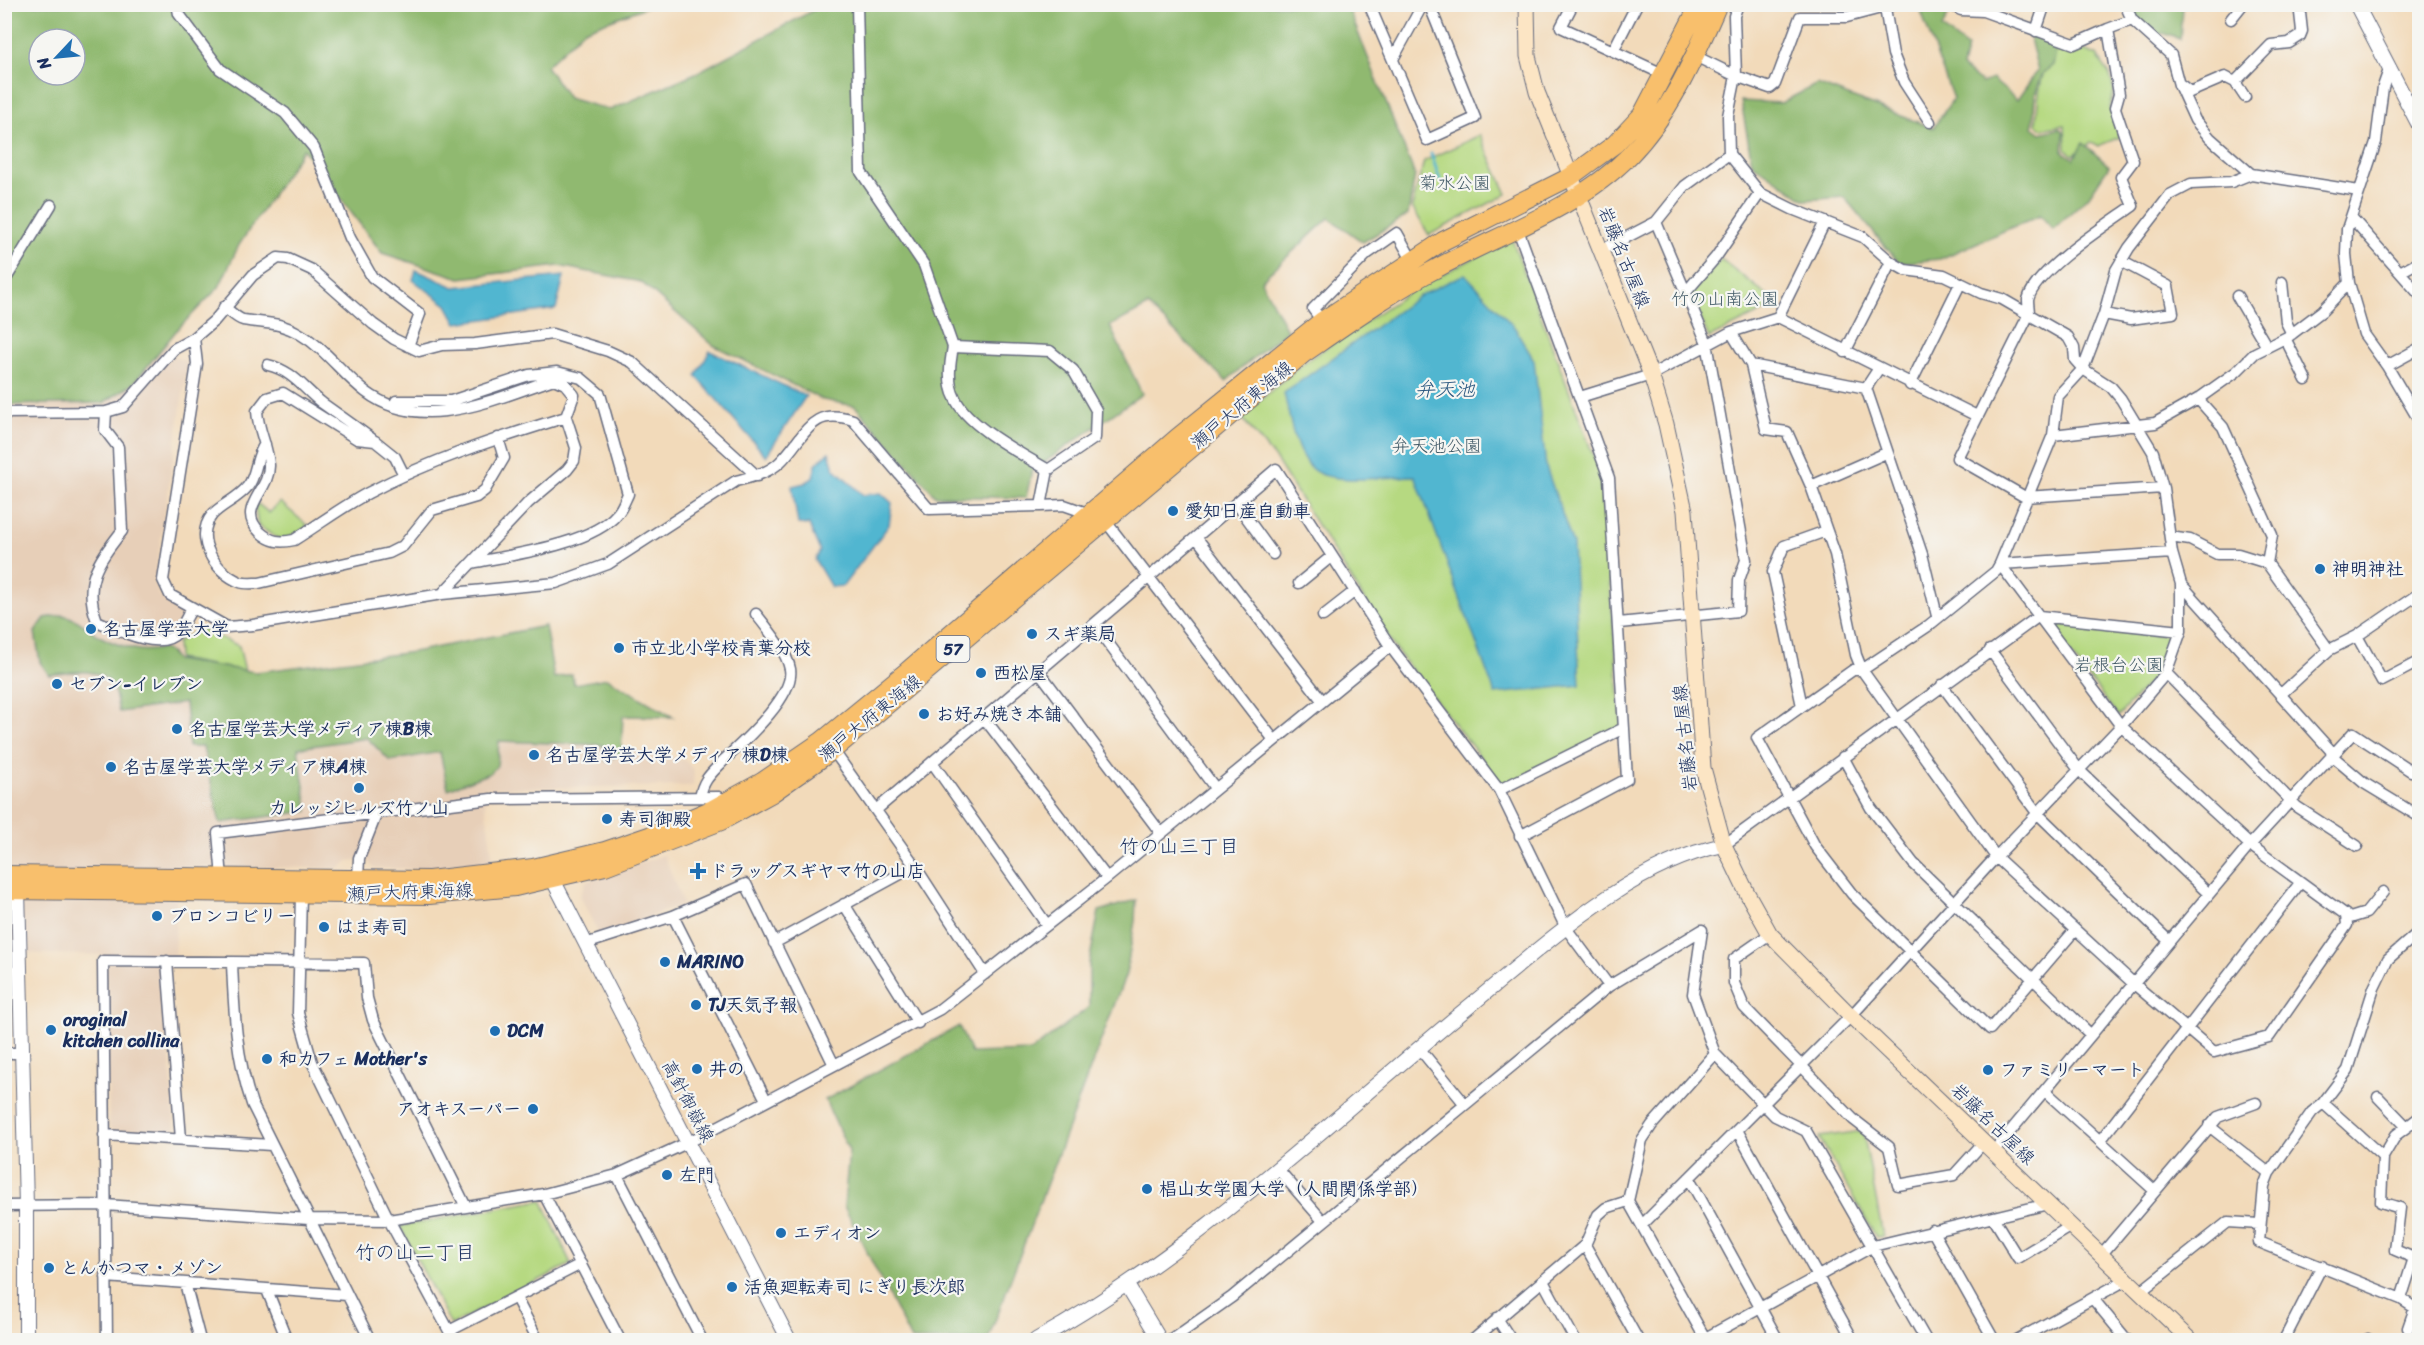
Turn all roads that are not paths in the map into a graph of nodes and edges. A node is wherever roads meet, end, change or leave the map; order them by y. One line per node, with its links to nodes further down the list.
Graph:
1 (177, 4): 67 (street)
2 (857, 4): 68 (street)
3 (1369, 4): 25 (street)
4 (1424, 4): 25 (street)
5 (1429, 4): 25 (street)
6 (1527, 4): 36 (main road, 岩藤名古屋線)
7 (1573, 4): 23 (street)
8 (1637, 4): 23 (street)
9 (1701, 4): 27 (main road, 瀬戸大府東海線 / 57)
10 (1718, 4): 24 (main road, 瀬戸大府東海線 / 57)
11 (1738, 4): 28 (street)
12 (1949, 4): 22 (street)
13 (2045, 4): 22 (street)
14 (2125, 4): 20 (street)
15 (2243, 4): 19 (street)
16 (2299, 4): 29 (street)
17 (2356, 4): 26 (street)
18 (1890, 6): 28 (street); 33 (street)
19 (2231, 19)
20 (2132, 20): 21 (street); 30 (street)
21 (2108, 29): 22 (street); 59 (street)
22 (2036, 31)
23 (1613, 51): 27 (street)
24 (1695, 56): 28 (street); 39 (main road, 瀬戸大府東海線 / 57)
25 (1393, 59)
26 (2389, 70): 32 (street); 37 (street)
27 (1665, 75): 36 (main road, 瀬戸大府東海線 / 57)
28 (1736, 76): 34 (street)
29 (2235, 82): 30 (street); 31 (street)
30 (2179, 85): 35 (street)
31 (2245, 97)
32 (2418, 119)
33 (1930, 122)
34 (1729, 154): 38 (street); 42 (street)
35 (2251, 174): 37 (street); 47 (street)
36 (1570, 177): 39 (main road, 岩藤名古屋線); 46 (main road, 瀬戸大府東海線 / 57)
37 (2359, 191): 41 (street)
38 (1761, 193): 43 (street); 55 (street)
39 (1578, 195): 44 (main road, 瀬戸大府東海線 / 57); 45 (main road, 岩藤名古屋線)
40 (51, 205): 51 (street)
41 (2352, 218): 50 (street); 53 (street)
42 (1656, 222): 45 (street); 55 (street)
43 (1825, 222): 49 (street); 61 (street)
44 (1517, 227): 82 (street); 103 (main road, 瀬戸大府東海線 / 57)
45 (1602, 250): 77 (main road, 岩藤名古屋線)
46 (1412, 260): 62 (main road, 瀬戸大府東海線 / 57); 62 (street)
47 (2121, 261): 60 (street); 60 (street)
48 (2420, 261): 50 (street)
49 (1891, 262): 54 (street); 71 (street)
50 (2400, 272): 56 (street)
51 (4, 282)
52 (2282, 282): 64 (street)
53 (2349, 283): 64 (street); 74 (street)
54 (1960, 284): 59 (street); 79 (street)
55 (1686, 292): 66 (street)
56 (2420, 295)
57 (2237, 296): 69 (street)
58 (224, 308): 65 (street); 67 (street); 81 (street)
59 (2029, 314): 76 (street); 86 (street)
60 (2104, 314): 76 (street)
61 (1778, 317): 63 (street); 71 (street)
62 (1322, 321): 103 (main road, 瀬戸大府東海線 / 57)
63 (1731, 332): 66 (street); 73 (street)
64 (2288, 336): 69 (street); 78 (street)
65 (194, 338): 84 (street); 119 (street)
66 (1707, 344): 77 (street); 124 (street)
67 (408, 346): 97 (street)
68 (953, 347): 95 (street); 95 (street)
69 (2267, 347): 83 (street)
70 (2420, 348): 74 (street)
71 (1845, 352): 75 (street)
72 (268, 365): 92 (street)
73 (1751, 365): 80 (street); 98 (street)
74 (2387, 366): 88 (street)
75 (1879, 368): 79 (street); 80 (street)
76 (2083, 369): 89 (street); 90 (street)
77 (1651, 375): 82 (street); 124 (main road, 岩藤名古屋線)
78 (2306, 380)
79 (1910, 385): 86 (street)
80 (1866, 388): 94 (street)
81 (367, 393): 87 (street); 110 (street)
82 (1580, 397): 125 (street)
83 (2198, 399): 89 (street); 111 (street)
84 (106, 412): 85 (street); 119 (street)
85 (4, 413)
86 (1977, 416): 100 (street)
87 (566, 417): 91 (street); 110 (street)
88 (2419, 419)
89 (2139, 426): 90 (street); 99 (street)
90 (2053, 435): 100 (street)
91 (498, 438): 93 (street); 96 (street)
92 (375, 441): 93 (street); 96 (street)
93 (265, 444): 96 (street)
94 (1886, 453): 98 (street); 122 (street)
95 (1048, 470): 102 (street)
96 (404, 475)
97 (757, 476): 102 (street); 118 (street)
98 (1810, 486): 104 (street)
99 (2163, 488): 100 (street); 106 (street)
100 (2025, 497): 112 (street)
101 (1236, 504): 105 (street); 108 (street); 109 (street)
102 (1041, 506): 103 (street)
103 (1097, 516): 113 (street); 145 (main road, 瀬戸大府東海線 / 57); 156 (main road, 瀬戸大府東海線 / 57)
104 (1826, 531): 134 (street); 139 (street)
105 (1196, 537): 113 (street); 138 (street)
106 (2170, 537): 107 (street); 111 (street)
107 (2172, 553): 112 (street); 115 (street)
108 (1274, 554)
109 (1332, 556): 114 (street); 116 (street)
110 (472, 563): 118 (street)
111 (2267, 563): 131 (street)
112 (2000, 564): 122 (street); 123 (street)
113 (1150, 575): 126 (street); 144 (street)
114 (1299, 582)
115 (2181, 584): 127 (street); 137 (street)
116 (1355, 591): 121 (street); 129 (street)
117 (2420, 593): 128 (street)
118 (442, 594): 119 (street)
119 (192, 608)
120 (756, 614): 153 (street)
121 (1323, 616)
122 (1937, 616): 134 (street)
123 (2039, 616): 127 (street); 130 (street); 142 (street)
124 (1694, 617): 125 (street); 163 (main road, 岩藤名古屋線)
125 (1619, 623): 143 (street)
126 (1094, 624): 133 (street); 151 (street)
127 (2181, 631): 135 (street)
128 (2357, 636): 131 (street); 132 (street)
129 (1390, 646): 138 (street); 152 (street)
130 (1990, 650): 136 (street); 149 (street)
131 (2329, 650): 137 (street)
132 (2420, 661)
133 (1038, 670): 140 (street); 161 (street)
134 (1862, 670): 139 (street); 141 (street)
135 (2166, 673): 142 (street); 155 (street)
136 (1942, 685): 141 (street); 158 (street)
137 (2281, 694): 146 (street)
138 (1321, 699): 144 (street)
139 (1802, 706): 154 (street)
140 (984, 718): 148 (street); 171 (street)
141 (1896, 718): 147 (street); 166 (street)
142 (2121, 726): 149 (street); 164 (street)
143 (1624, 728): 152 (street); 162 (street)
144 (1274, 740): 151 (street)
145 (833, 750): 157 (street); 168 (main road, 瀬戸大府東海線 / 57)
146 (2332, 754): 150 (street); 155 (street); 160 (street)
147 (1844, 757): 154 (street); 179 (street)
148 (932, 762): 157 (street); 182 (street)
149 (2079, 770): 158 (street); 176 (street)
150 (2420, 772)
151 (1215, 788): 161 (street)
152 (1499, 790): 162 (street)
153 (700, 797): 156 (street); 159 (street)
154 (1787, 798): 163 (street); 190 (street)
155 (2290, 798): 164 (street); 165 (street)
156 (727, 802): 168 (main road, 瀬戸大府東海線 / 57)
157 (876, 810): 167 (street)
158 (2038, 814): 166 (street); 187 (street)
159 (376, 815): 170 (street); 172 (street)
160 (2420, 817)
161 (1160, 832): 171 (street)
162 (1520, 836): 183 (street)
163 (1724, 845): 183 (street); 186 (main road, 岩藤名古屋線)
164 (2250, 845): 173 (street); 176 (street)
165 (2357, 846)
166 (1996, 857): 179 (street); 184 (street)
167 (915, 866): 178 (street); 194 (street)
168 (549, 873): 172 (main road, 瀬戸大府東海線 / 57); 177 (main road, 瀬戸大府東海線 / 57); 189 (street, 高針御嶽線)
169 (4, 875): 170 (main road, 瀬戸大府東海線 / 57)
170 (222, 878): 172 (main road, 瀬戸大府東海線 / 57)
171 (1107, 878): 182 (street)
172 (358, 879)
173 (2300, 883): 181 (street); 200 (street)
174 (11, 890): 177 (main road, 瀬戸大府東海線 / 57); 204 (street)
175 (2383, 892): 181 (street)
176 (2209, 894): 187 (street)
177 (301, 895): 192 (street)
178 (844, 904): 188 (street); 199 (street)
179 (1954, 904): 190 (street); 195 (street)
180 (673, 916): 188 (street); 189 (street); 210 (street)
181 (2347, 919): 200 (street)
182 (1047, 925): 194 (street)
183 (1566, 928): 197 (street); 202 (street)
184 (2075, 930): 195 (street); 196 (street)
185 (2420, 930): 214 (street)
186 (1770, 934): 198 (main road, 岩藤名古屋線); 207 (street)
187 (2169, 941): 196 (street)
188 (774, 943): 206 (street)
189 (585, 944): 222 (street, 高針御嶽線)
190 (1910, 951): 195 (street); 198 (street)
191 (167, 961): 193 (street); 219 (street); 220 (street)
192 (298, 962): 193 (street); 237 (street); 240 (street)
193 (232, 963): 223 (street)
194 (985, 974): 199 (street)
195 (2033, 977): 201 (street)
196 (2133, 983): 200 (street); 201 (street)
197 (1609, 986): 205 (street); 211 (street)
198 (1851, 1016): 207 (street); 224 (main road, 岩藤名古屋線)
199 (918, 1023): 206 (street)
200 (2188, 1028): 221 (street)
201 (2091, 1035): 208 (street)
202 (1419, 1048): 211 (street); 226 (street)
203 (4, 1053): 204 (street)
204 (21, 1053): 236 (street)
205 (1715, 1053): 213 (street); 232 (street)
206 (834, 1065): 210 (street)
207 (1800, 1066): 213 (street); 224 (street)
208 (2045, 1090): 221 (street); 224 (street)
209 (2378, 1097): 217 (street)
210 (766, 1100): 222 (street)
211 (1464, 1102): 241 (street)
212 (2256, 1102): 216 (street)
213 (1764, 1103): 218 (street); 247 (street)
214 (2323, 1103): 225 (street); 227 (street)
215 (2420, 1117): 217 (street)
216 (2209, 1126): 227 (street); 230 (street)
217 (2406, 1126): 225 (street)
218 (1737, 1130): 229 (street); 252 (street)
219 (104, 1135): 220 (street); 234 (street)
220 (181, 1139): 223 (street)
221 (2100, 1141): 230 (street)
222 (689, 1142): 228 (street); 277 (street, 高針御嶽線)
223 (271, 1145): 238 (street)
224 (1988, 1147): 233 (main road, 岩藤名古屋線)
225 (2383, 1157): 249 (street)
226 (1277, 1168): 241 (street); 257 (street)
227 (2269, 1173): 242 (street)
228 (617, 1175): 231 (street); 276 (street)
229 (1689, 1178): 243 (street); 264 (street)
230 (2155, 1191): 248 (street)
231 (543, 1194): 237 (street); 250 (street)
232 (1628, 1201): 243 (street); 246 (street)
233 (2048, 1204): 239 (street); 244 (main road, 岩藤名古屋線)
234 (105, 1205): 236 (street); 238 (street); 253 (street)
235 (4, 1206): 236 (street)
236 (26, 1206): 269 (street)
237 (466, 1207): 240 (street)
238 (309, 1219): 240 (street); 260 (street)
239 (1994, 1219): 244 (street); 245 (street)
240 (389, 1220): 267 (street)
241 (1323, 1221): 280 (street)
242 (2259, 1224): 251 (street); 259 (street)
243 (1642, 1225): 268 (street)
244 (2071, 1226): 248 (main road, 岩藤名古屋線)
245 (1932, 1230): 247 (street); 288 (street)
246 (1585, 1245): 255 (street); 284 (street)
247 (1874, 1246): 252 (street); 287 (street)
248 (2101, 1255): 254 (main road, 岩藤名古屋線)
249 (2417, 1258): 262 (street)
250 (581, 1264): 261 (street); 275 (street)
251 (2322, 1266): 262 (street); 292 (street)
252 (1816, 1276): 264 (street); 286 (street)
253 (106, 1277): 256 (street); 270 (street)
254 (2126, 1280): 259 (main road, 岩藤名古屋線); 263 (street)
255 (1542, 1281): 265 (street); 283 (street)
256 (185, 1283): 258 (street); 271 (street)
257 (1127, 1285): 278 (street); 279 (street)
258 (267, 1290): 260 (street); 272 (street)
259 (2140, 1292): 291 (main road, 岩藤名古屋線)
260 (347, 1295): 273 (street)
261 (516, 1298): 267 (street); 274 (street)
262 (2400, 1299): 266 (street)
263 (2094, 1300): 289 (street); 290 (street)
264 (1760, 1308): 268 (street); 285 (street)
265 (1497, 1318): 281 (street); 282 (street)
266 (2408, 1328)
267 (451, 1336)
268 (1704, 1340)
269 (26, 1341)
270 (107, 1341)
271 (200, 1341)
272 (287, 1341)
273 (370, 1341)
274 (538, 1341)
275 (620, 1341)
276 (702, 1341)
277 (789, 1341)
278 (1036, 1341)
279 (1160, 1341)
280 (1171, 1341)
281 (1473, 1341)
282 (1510, 1341)
283 (1575, 1341)
284 (1638, 1341)
285 (1779, 1341)
286 (1853, 1341)
287 (1926, 1341)
288 (1994, 1341)
289 (2018, 1341)
290 (2127, 1341)
291 (2190, 1341)
292 (2284, 1341)

